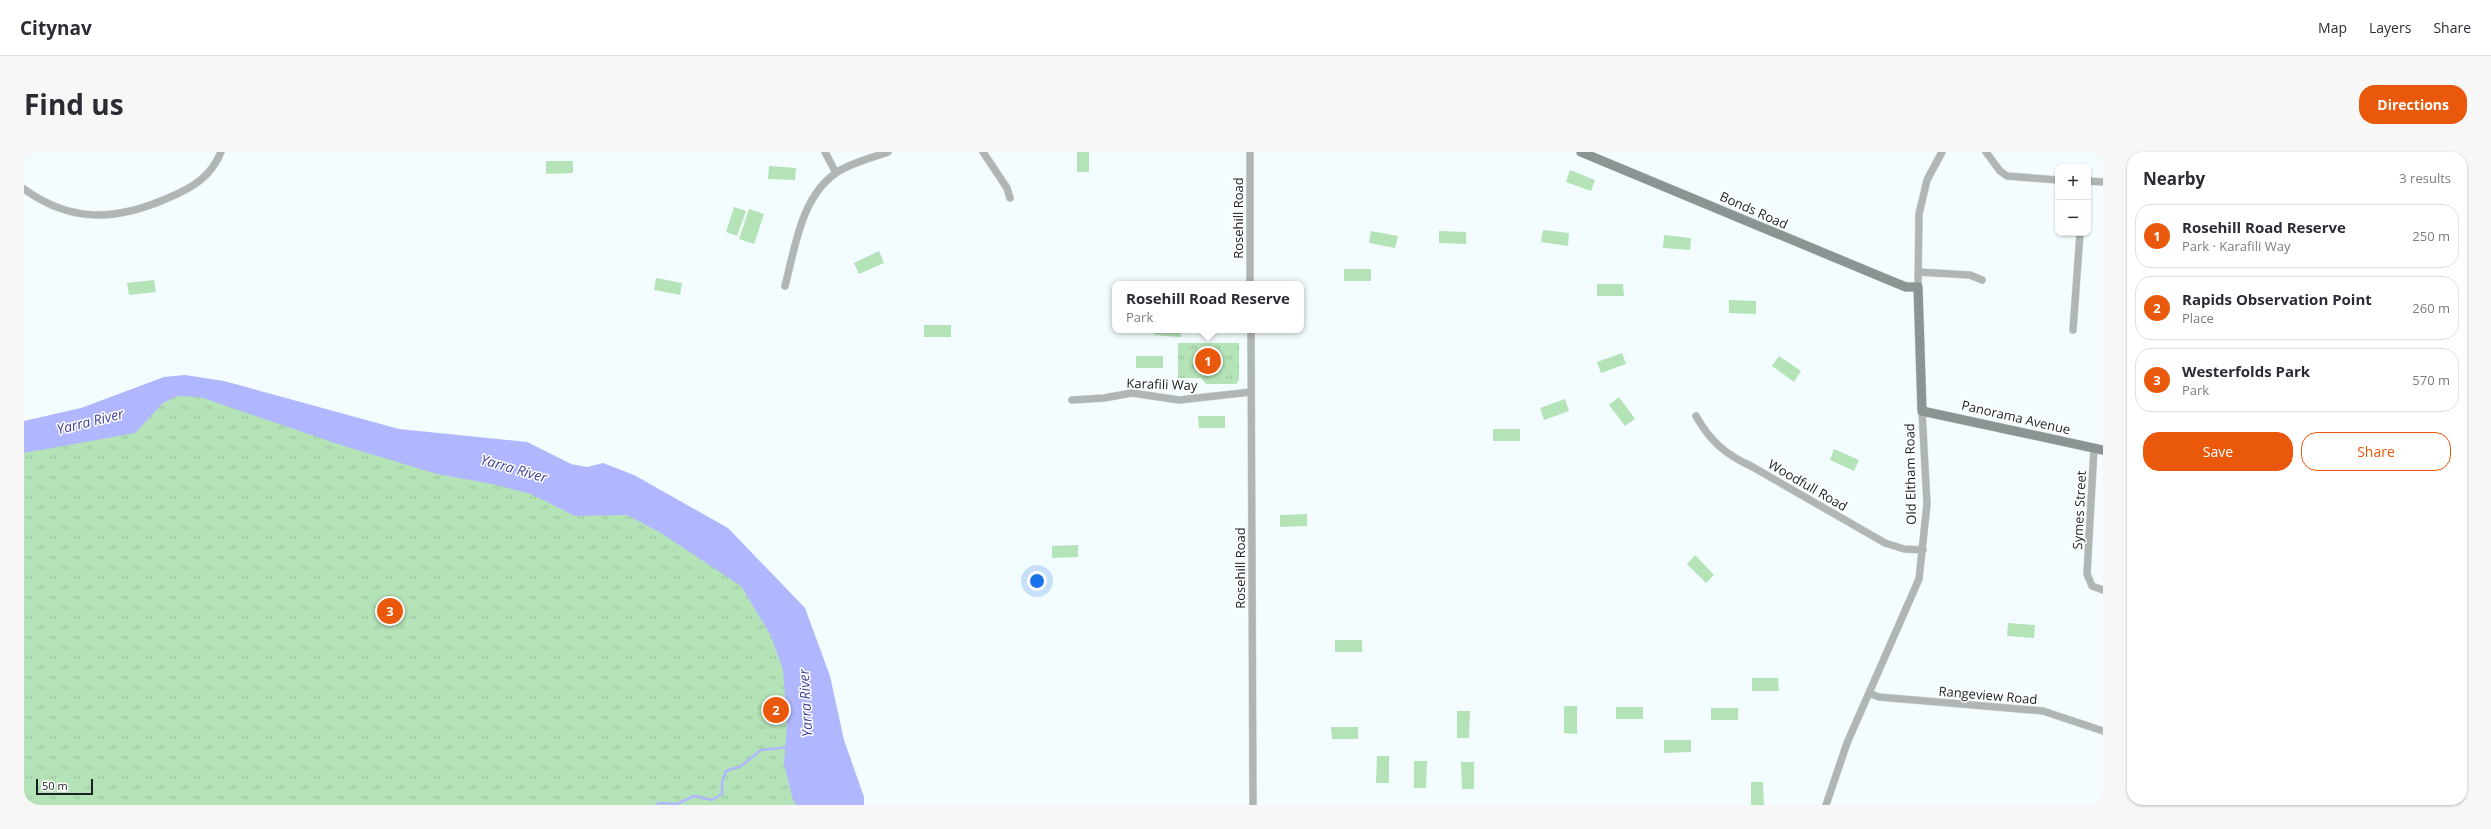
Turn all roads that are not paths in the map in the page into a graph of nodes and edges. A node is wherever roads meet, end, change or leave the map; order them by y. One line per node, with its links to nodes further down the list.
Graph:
1 (222, 152): 13 (street)
2 (825, 152): 9 (street)
3 (888, 152): 9 (street)
4 (983, 152): 14 (street)
5 (1250, 152): 18 (street, Rosehill Road)
6 (1581, 152): 20 (street, Bonds Road)
7 (1942, 152): 16 (street, Old Eltham Road)
8 (1986, 152): 10 (street)
9 (836, 173): 19 (street)
10 (2055, 180)
11 (2091, 181): 12 (street)
12 (2103, 182)
13 (24, 189)
14 (1010, 198)
15 (2080, 236): 21 (street)
16 (1918, 272): 17 (street); 20 (street, Old Eltham Road)
17 (1982, 280)
18 (1250, 281)
19 (785, 286)
20 (1918, 287): 25 (street, Old Eltham Road)
21 (2073, 330)
22 (1251, 333): 23 (street, Rosehill Road)
23 (1251, 392): 24 (street, Karafili Way); 32 (street, Rosehill Road)
24 (1072, 400)
25 (1922, 411): 27 (street, Panorama Avenue); 28 (street, Old Eltham Road)
26 (1696, 416): 28 (street, Woodfull Road)
27 (2099, 449): 29 (street, Symes Street)
28 (1923, 550): 30 (street, Old Eltham Road)
29 (2103, 590)
30 (1869, 693): 31 (street, Rangeview Road); 33 (street, Old Eltham Road)
31 (2103, 730)
32 (1254, 805)
33 (1826, 805)

